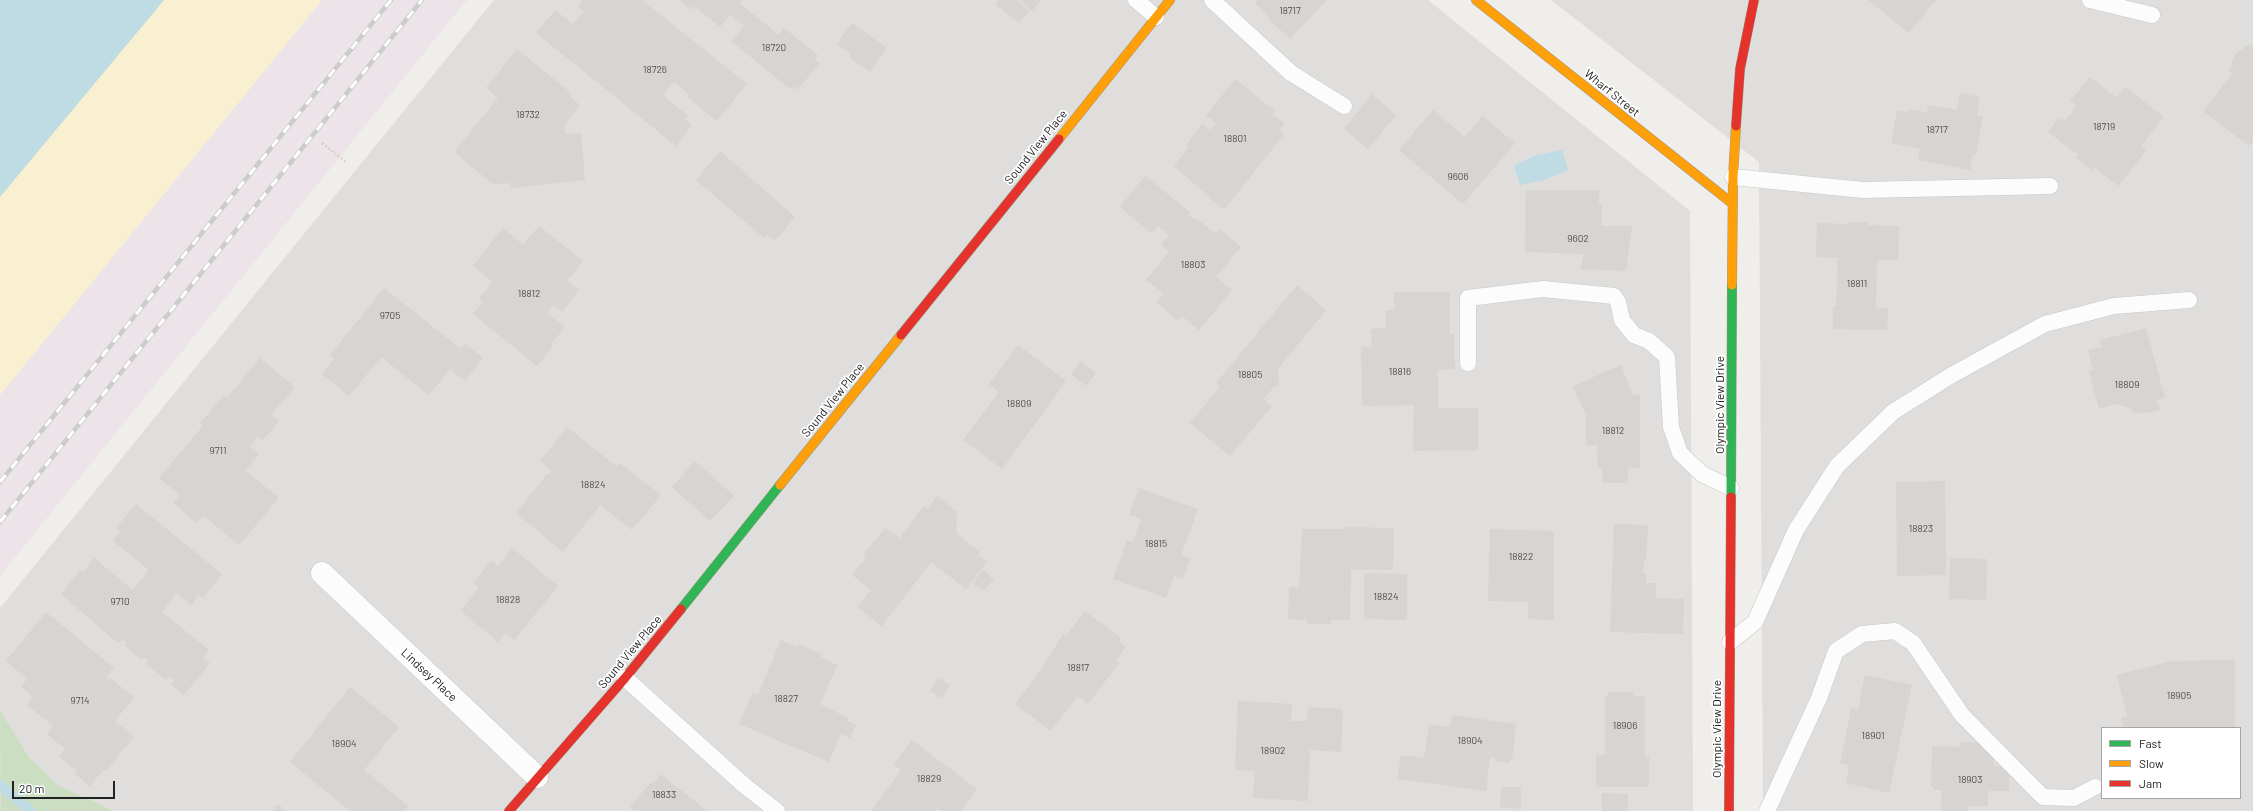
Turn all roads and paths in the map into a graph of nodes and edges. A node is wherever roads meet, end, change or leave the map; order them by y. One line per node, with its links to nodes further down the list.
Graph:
1 (1136, 0): 8 (lane)
2 (1170, 0): 8 (street, Sound View Place)
3 (1212, 0): 9 (lane)
4 (1476, 0): 14 (street, Wharf Street)
5 (1754, 0): 12 (street, Olympic View Drive)
6 (2090, 0): 7 (lane)
7 (2152, 15)
8 (1156, 17): 20 (street, Sound View Place)
9 (1344, 106)
10 (322, 143): 11 (path)
11 (346, 162)
12 (1733, 176): 13 (lane); 14 (street, Olympic View Drive)
13 (2050, 186)
14 (1733, 204): 17 (street, Olympic View Drive)
15 (2189, 300): 19 (lane)
16 (1468, 363): 17 (lane)
17 (1731, 488): 19 (street, Olympic View Drive)
18 (322, 573): 21 (street, Lindsey Place)
19 (1730, 642): 25 (street, Olympic View Drive)
20 (625, 678): 21 (street, Sound View Place); 24 (lane)
21 (537, 777): 23 (street, Sound View Place)
22 (2095, 787): 26 (lane)
23 (509, 811)
24 (777, 811)
25 (1729, 811)
26 (1767, 811)

